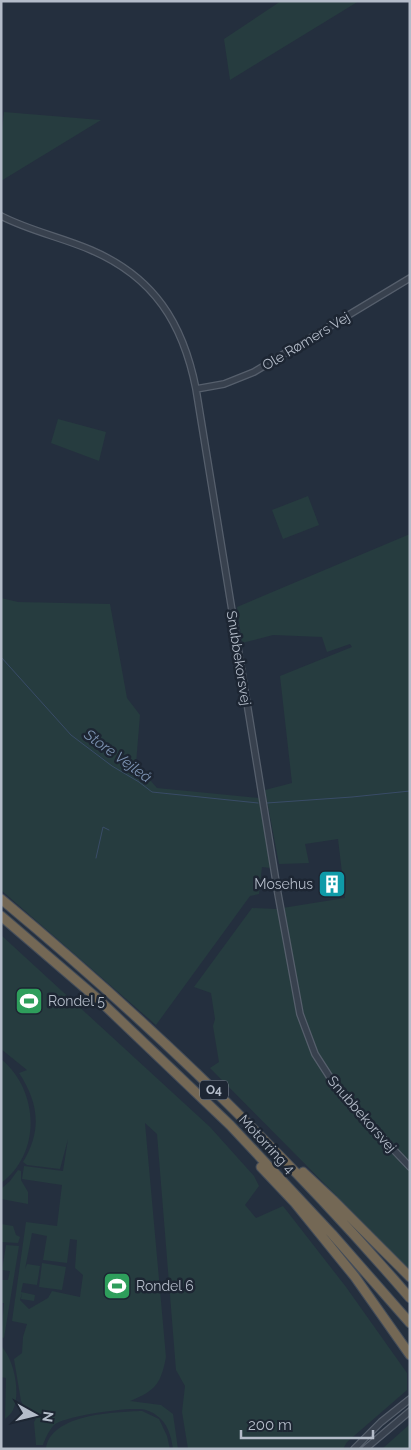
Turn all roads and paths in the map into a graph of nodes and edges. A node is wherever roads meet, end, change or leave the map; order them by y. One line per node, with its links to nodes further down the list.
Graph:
1 (1, 216): 3 (street, Snubbekorsvej)
2 (410, 278): 3 (street, Ole Rømers Vej)
3 (196, 389): 8 (street, Snubbekorsvej)
4 (1, 899): 7 (highway, Motorring 4 / O4)
5 (1, 916): 6 (highway, Motorring 4 / O4)
6 (154, 1051): 11 (highway, Motorring 4 / O4); 12 (highway, O4)
7 (246, 1121): 9 (highway, O4); 10 (highway, Motorring 4 / O4)
8 (410, 1167)
9 (410, 1277)
10 (410, 1298)
11 (410, 1323)
12 (410, 1355)
13 (410, 1399): 15 (street)
14 (410, 1411): 16 (street)
15 (354, 1449)
16 (365, 1449)

